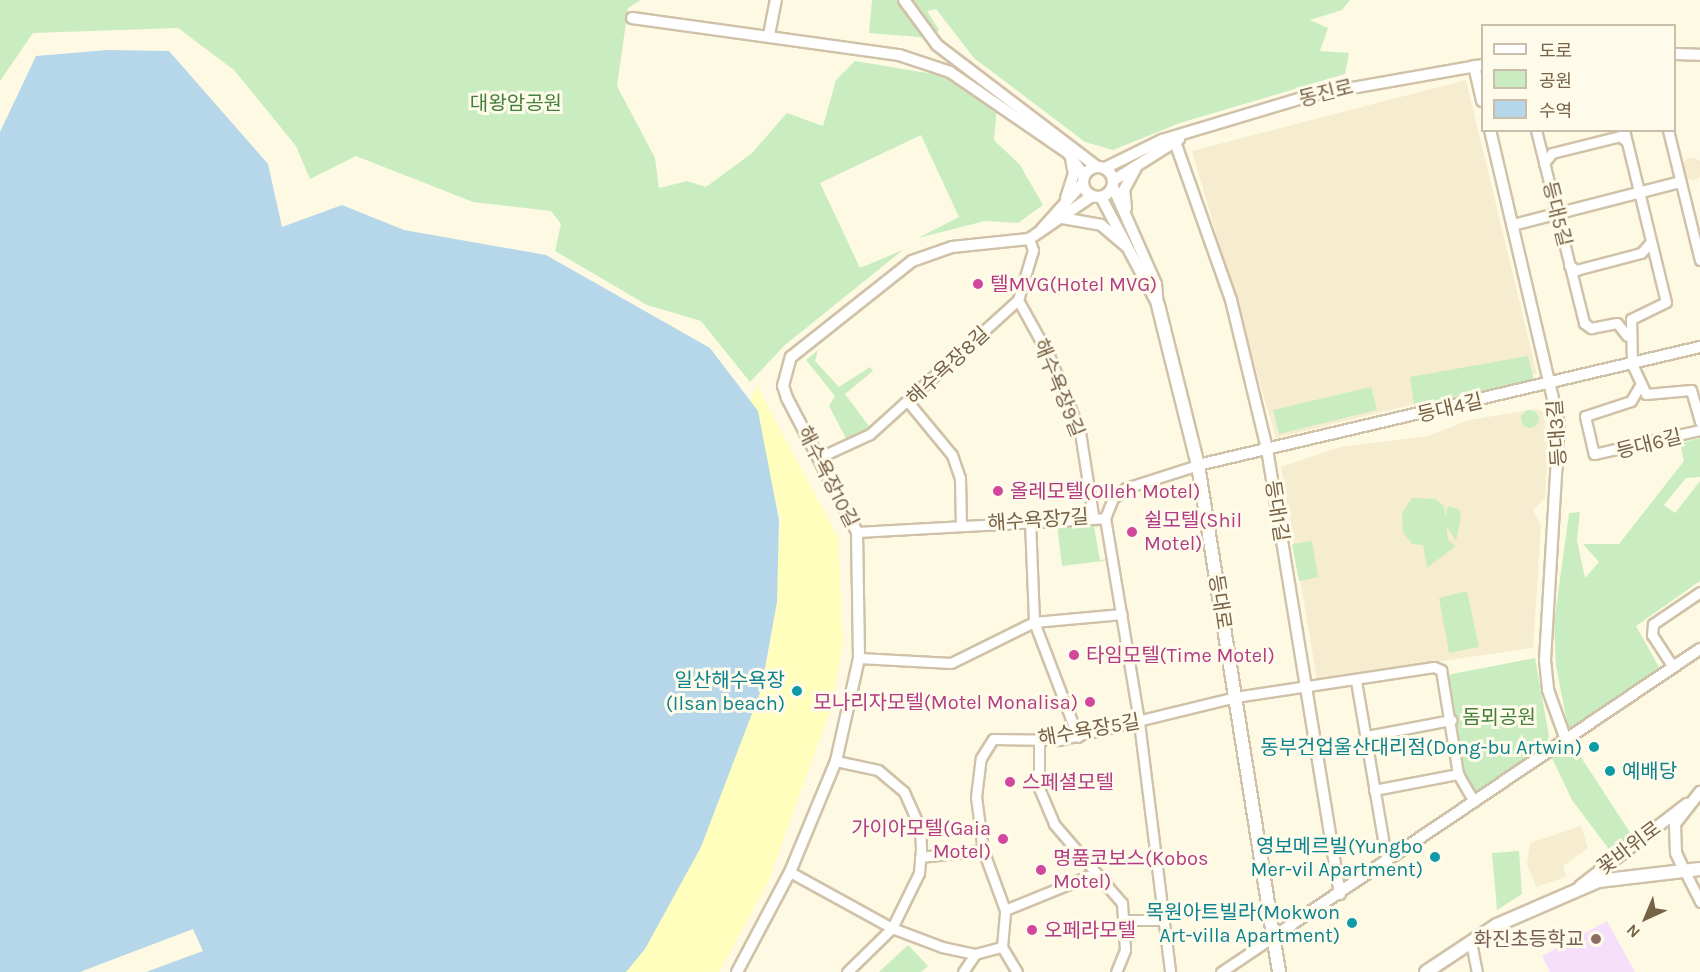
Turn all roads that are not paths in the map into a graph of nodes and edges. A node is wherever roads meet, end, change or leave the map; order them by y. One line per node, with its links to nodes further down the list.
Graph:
1 (776, 0): 4 (street)
2 (904, 0): 18 (street)
3 (632, 18): 4 (street)
4 (769, 35): 15 (street)
5 (1676, 54): 6 (street)
6 (1700, 55)
7 (1478, 66): 8 (street); 13 (street, 동진로)
8 (1481, 92)
9 (1490, 132): 28 (street, 등대3길)
10 (1536, 132): 17 (street, 등대5길)
11 (1624, 132): 14 (street)
12 (1668, 132): 20 (street)
13 (1177, 139): 16 (street); 18 (street); 44 (street, 등대1길)
14 (1626, 141): 17 (street, 등대5길); 22 (street)
15 (1068, 153): 19 (street); 25 (street)
16 (1139, 162): 21 (street); 24 (street)
17 (1544, 163): 26 (street, 등대5길)
18 (1101, 167): 19 (street); 21 (street)
19 (1084, 180): 23 (street); 25 (street)
20 (1681, 182): 22 (street); 27 (street)
21 (1113, 183): 23 (street); 24 (street)
22 (1638, 192): 26 (street); 30 (street)
23 (1096, 196): 25 (street); 31 (street)
24 (1126, 212): 35 (street)
25 (1061, 213): 29 (street); 31 (street)
26 (1557, 214): 28 (street); 33 (street, 등대5길)
27 (1695, 222): 32 (street)
28 (1513, 225): 39 (street, 등대3길)
29 (1034, 236): 34 (street, 해수욕장8길); 45 (street, 해수욕장10길)
30 (1652, 242): 33 (street, 등대5길); 36 (street)
31 (1131, 252): 35 (street)
32 (1700, 260)
33 (1569, 264): 36 (street, 등대5길)
34 (1018, 300): 41 (street, 해수욕장8길); 47 (street, 해수욕장9길)
35 (1158, 305): 46 (main road, 등대로)
36 (1627, 336): 38 (street)
37 (1700, 347): 38 (street, 등대4길)
38 (1632, 364): 39 (street, 등대4길); 40 (street)
39 (1553, 385): 44 (street, 등대4길); 65 (street, 등대3길)
40 (1639, 387): 42 (street, 등대6길); 43 (street, 등대6길)
41 (909, 403): 45 (street, 해수욕장8길); 50 (street)
42 (1700, 422)
43 (1700, 430)
44 (1267, 449): 46 (street, 등대4길); 59 (street, 등대1길)
45 (818, 458): 51 (street, 해수욕장10길)
46 (1198, 465): 48 (street, 해수욕장7길); 60 (main road, 등대로)
47 (1093, 515): 48 (street, 해수욕장7길); 49 (street, 해수욕장7길)
48 (1104, 518): 53 (street)
49 (1030, 521): 50 (street, 해수욕장7길); 54 (street)
50 (961, 525): 51 (street, 해수욕장7길)
51 (857, 532): 56 (street, 해수욕장10길)
52 (1700, 592): 57 (street)
53 (1122, 614): 54 (street); 62 (street)
54 (1034, 622): 56 (street); 64 (street)
55 (1700, 649): 57 (street)
56 (859, 658): 67 (street, 해수욕장10길)
57 (1673, 667): 65 (street)
58 (1356, 681): 59 (street, 해수욕장5길); 61 (street, 해수욕장5길); 63 (street)
59 (1306, 687): 60 (street, 해수욕장5길); 81 (street, 등대1길)
60 (1235, 697): 62 (street, 해수욕장5길); 87 (main road, 등대로)
61 (1451, 720): 63 (street); 68 (street)
62 (1139, 722): 64 (street, 해수욕장5길); 84 (street)
63 (1367, 736): 69 (street)
64 (1077, 737): 66 (street, 해수욕장5길)
65 (1566, 740): 71 (street)
66 (1039, 742): 73 (street, 해수욕장5길); 79 (street)
67 (836, 760): 74 (street); 78 (street, 해수욕장10길)
68 (1458, 774): 69 (street); 71 (street)
69 (1374, 790): 75 (street)
70 (1700, 792): 72 (street, 꽃바위로)
71 (1474, 802): 75 (street)
72 (1687, 804): 77 (street, 꽃바위로); 80 (street, 꽃바위로)
73 (983, 850): 74 (street); 83 (street, 해수욕장5길)
74 (920, 857): 86 (street)
75 (1387, 862): 81 (street)
76 (1700, 869): 77 (main road)
77 (1684, 870): 80 (main road); 82 (street)
78 (790, 872): 86 (street); 91 (street, 해수욕장10길)
79 (1096, 873): 83 (street); 85 (street)
80 (1572, 893): 88 (main road)
81 (1340, 894): 87 (street)
82 (1700, 902)
83 (1005, 910): 89 (street, 해수욕장5길)
84 (1164, 920): 85 (street); 96 (street)
85 (1125, 921): 95 (street)
86 (892, 928): 90 (street); 92 (street)
87 (1273, 937): 97 (street); 98 (main road, 등대로)
88 (1471, 942): 99 (main road); 100 (street)
89 (1002, 947): 90 (street); 94 (street)
90 (975, 954): 93 (street)
91 (737, 972)
92 (847, 972)
93 (963, 972)
94 (1017, 972)
95 (1116, 972)
96 (1170, 972)
97 (1221, 972)
98 (1279, 972)
99 (1426, 972)
100 (1477, 972)

